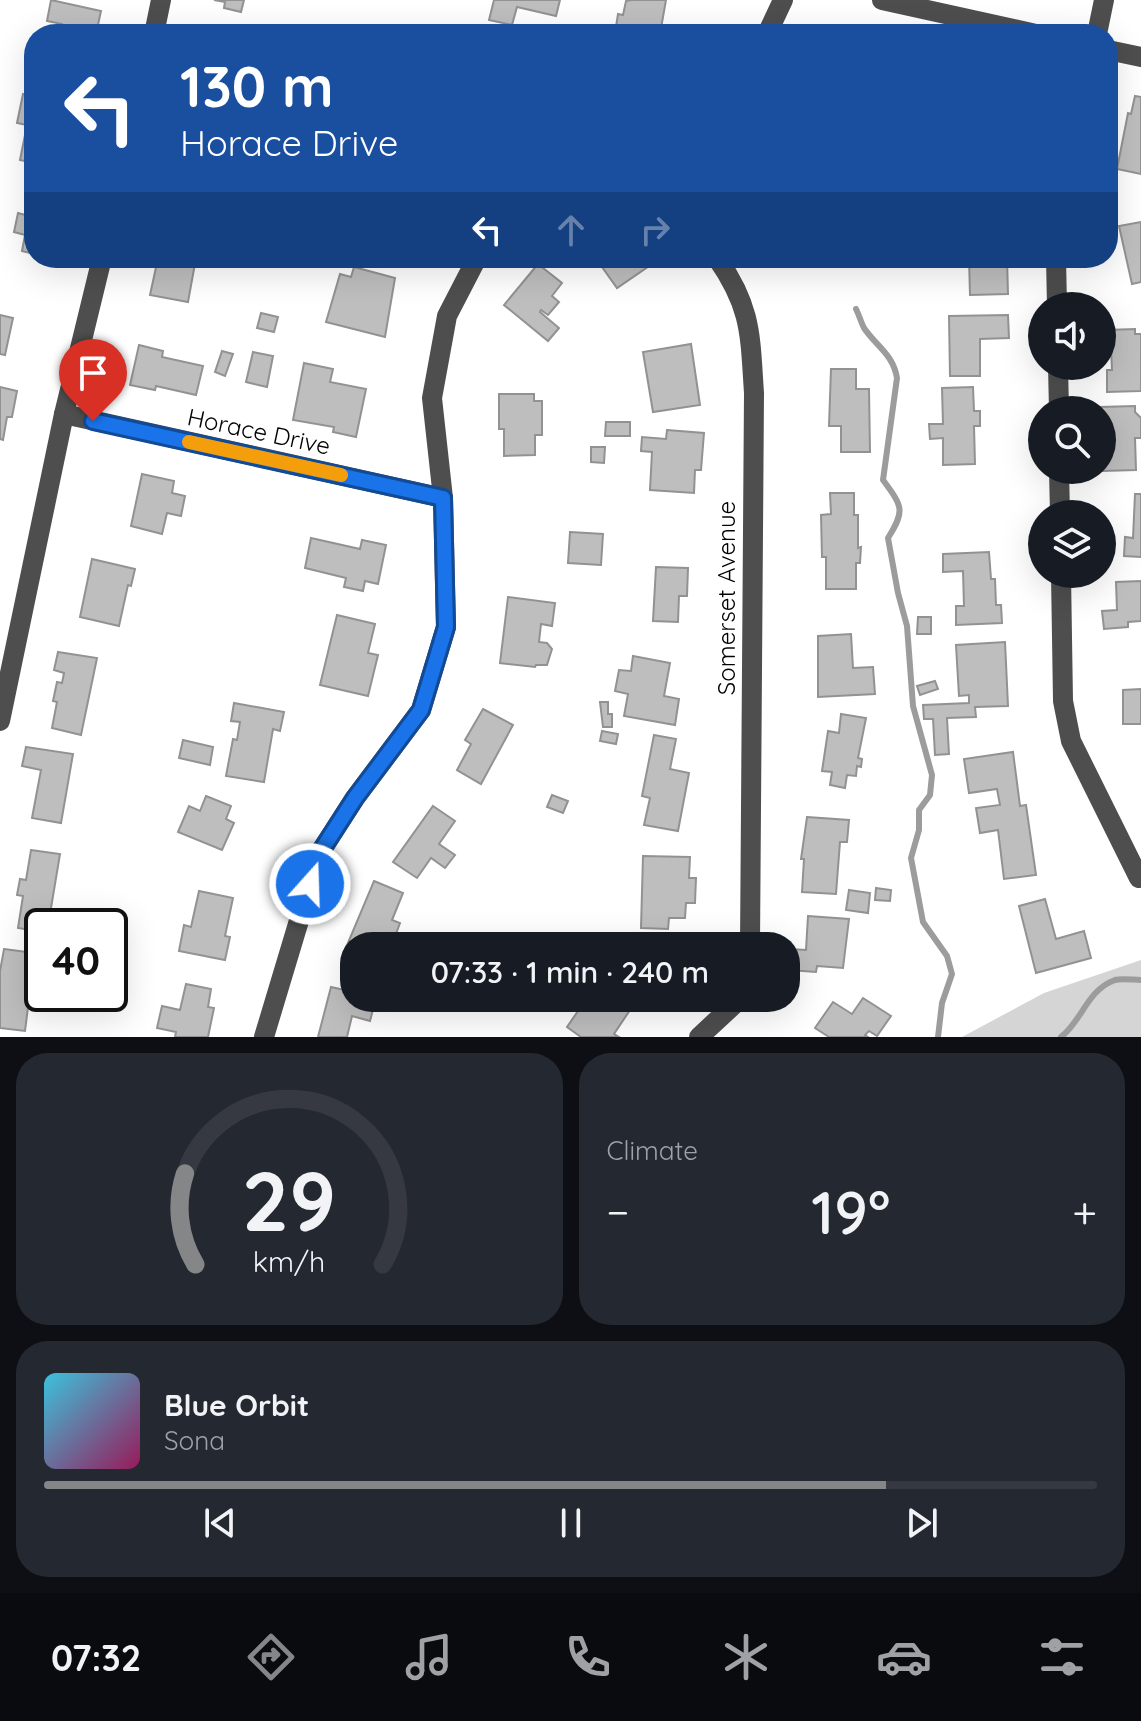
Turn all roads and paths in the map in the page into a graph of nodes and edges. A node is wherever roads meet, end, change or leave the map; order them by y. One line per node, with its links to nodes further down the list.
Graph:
1 (161, 0): 5 (street)
2 (783, 0): 6 (street)
3 (882, 0): 7 (street)
4 (1104, 0): 8 (street)
5 (156, 24)
6 (772, 24)
7 (991, 24)
8 (1099, 24)
9 (1118, 52): 10 (street)
10 (1141, 57)
11 (100, 268): 16 (street)
12 (472, 268): 17 (street)
13 (724, 268): 21 (street, Somerset Avenue)
14 (1056, 268): 15 (street)
15 (1057, 292)
16 (64, 414): 17 (street, Horace Drive); 19 (street)
17 (443, 498): 23 (street)
18 (1061, 588): 20 (street)
19 (0, 721)
20 (1139, 878)
21 (750, 932)
22 (726, 1012): 24 (street)
23 (264, 1037)
24 (699, 1037)

